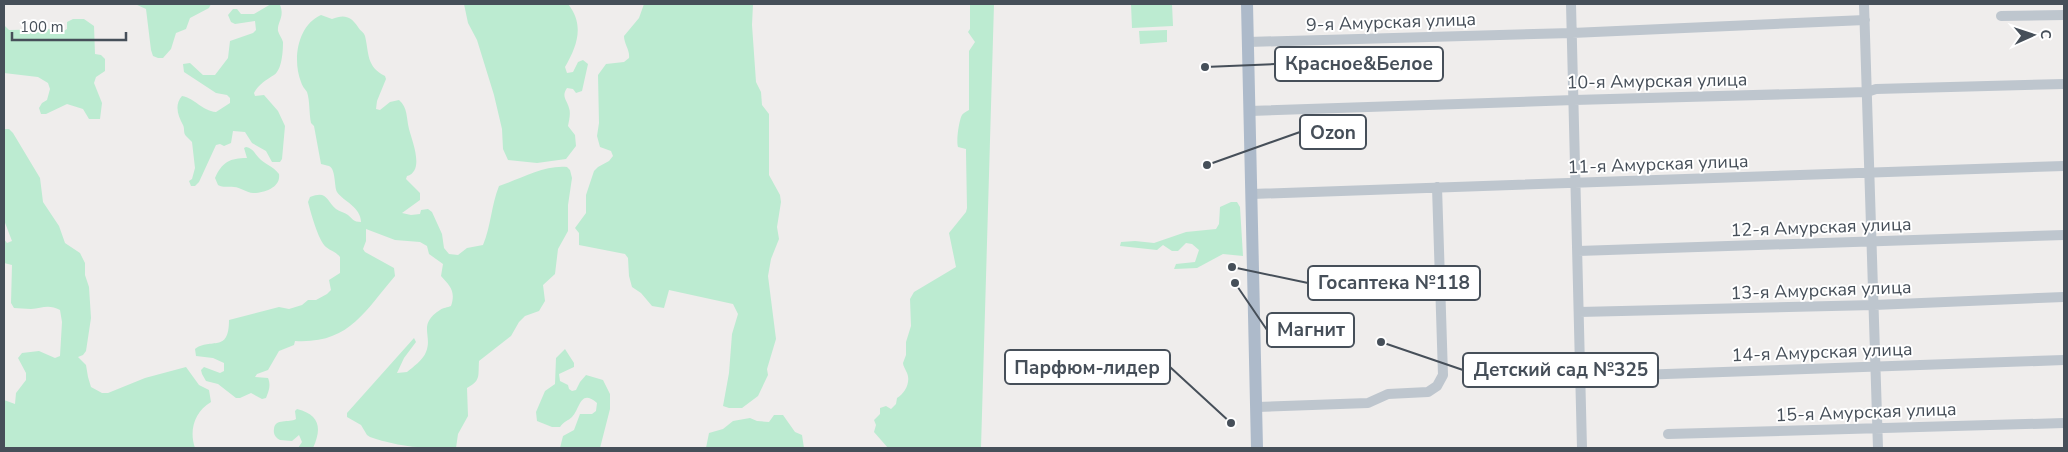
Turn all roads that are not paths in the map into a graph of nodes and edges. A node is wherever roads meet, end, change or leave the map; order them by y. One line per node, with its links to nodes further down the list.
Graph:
1 (1247, 4): 8 (main road)
2 (1571, 4): 7 (street)
3 (1864, 4): 6 (street)
4 (2064, 14): 5 (street)
5 (2001, 16)
6 (1865, 20): 7 (street, 9-я Амурская улица); 10 (street)
7 (1572, 33): 8 (street, 9-я Амурская улица); 11 (street)
8 (1248, 42): 12 (main road)
9 (2064, 84): 10 (street, 10-я Амурская улица)
10 (1867, 92): 11 (street, 10-я Амурская улица); 14 (street)
11 (1574, 100): 12 (street, 10-я Амурская улица); 15 (street)
12 (1250, 110): 17 (main road)
13 (2064, 166): 14 (street, 11-я Амурская улица)
14 (1871, 173): 15 (street, 11-я Амурская улица); 19 (street)
15 (1576, 183): 16 (street, 11-я Амурская улица); 20 (street)
16 (1437, 188): 17 (street, 11-я Амурская улица); 27 (street)
17 (1252, 194): 27 (main road)
18 (2064, 235): 19 (street, 12-я Амурская улица)
19 (1872, 242): 20 (street, 12-я Амурская улица); 22 (street)
20 (1578, 251): 23 (street)
21 (2064, 297): 22 (street, 13-я Амурская улица)
22 (1874, 305): 23 (street, 13-я Амурская улица); 25 (street)
23 (1579, 312): 26 (street)
24 (2064, 360): 25 (street, 14-я Амурская улица)
25 (1875, 366): 26 (street, 14-я Амурская улица); 29 (street)
26 (1581, 377): 32 (street)
27 (1257, 407): 31 (main road)
28 (2064, 423): 29 (street, 15-я Амурская улица)
29 (1877, 428): 30 (street, 15-я Амурская улица); 33 (street)
30 (1668, 434)
31 (1257, 448)
32 (1582, 448)
33 (1878, 448)

